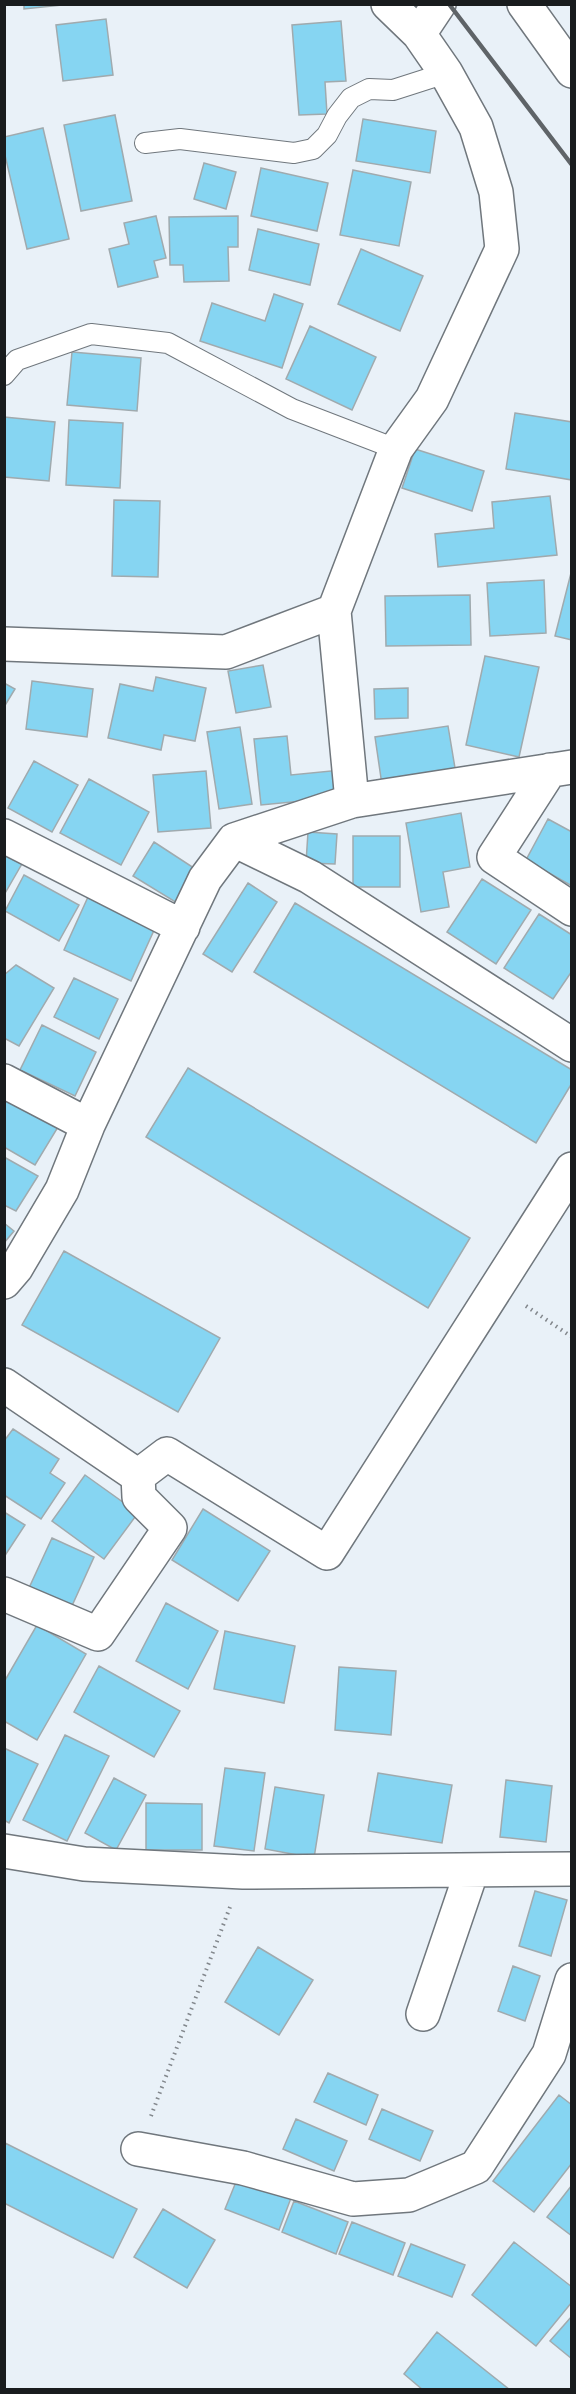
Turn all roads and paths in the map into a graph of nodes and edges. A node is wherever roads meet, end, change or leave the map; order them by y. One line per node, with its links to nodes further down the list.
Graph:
1 (388, 4): 4 (street)
2 (439, 4): 4 (street)
3 (524, 4): 5 (street)
4 (419, 34): 6 (street)
5 (572, 72)
6 (446, 73): 7 (lane); 9 (street)
7 (145, 143)
8 (4, 375): 9 (lane)
9 (396, 449): 10 (street)
10 (334, 611): 11 (street); 13 (street)
11 (4, 644)
12 (561, 769): 13 (street); 16 (street)
13 (352, 801): 15 (street)
14 (4, 836): 17 (street)
15 (234, 840): 17 (street); 18 (street)
16 (572, 909)
17 (183, 927): 20 (street)
18 (572, 1045)
19 (4, 1081): 20 (street)
20 (88, 1125): 22 (street)
21 (572, 1169): 23 (street)
22 (4, 1282)
23 (498, 1287): 24 (path); 26 (street)
24 (572, 1337)
25 (4, 1385): 26 (street)
26 (138, 1476): 27 (street)
27 (4, 1594)
28 (4, 1851): 31 (street)
29 (572, 1869): 30 (street)
30 (472, 1870): 31 (street); 33 (street)
31 (243, 1872): 34 (path)
32 (572, 1980): 34 (street)
33 (423, 2014)
34 (138, 2149)

